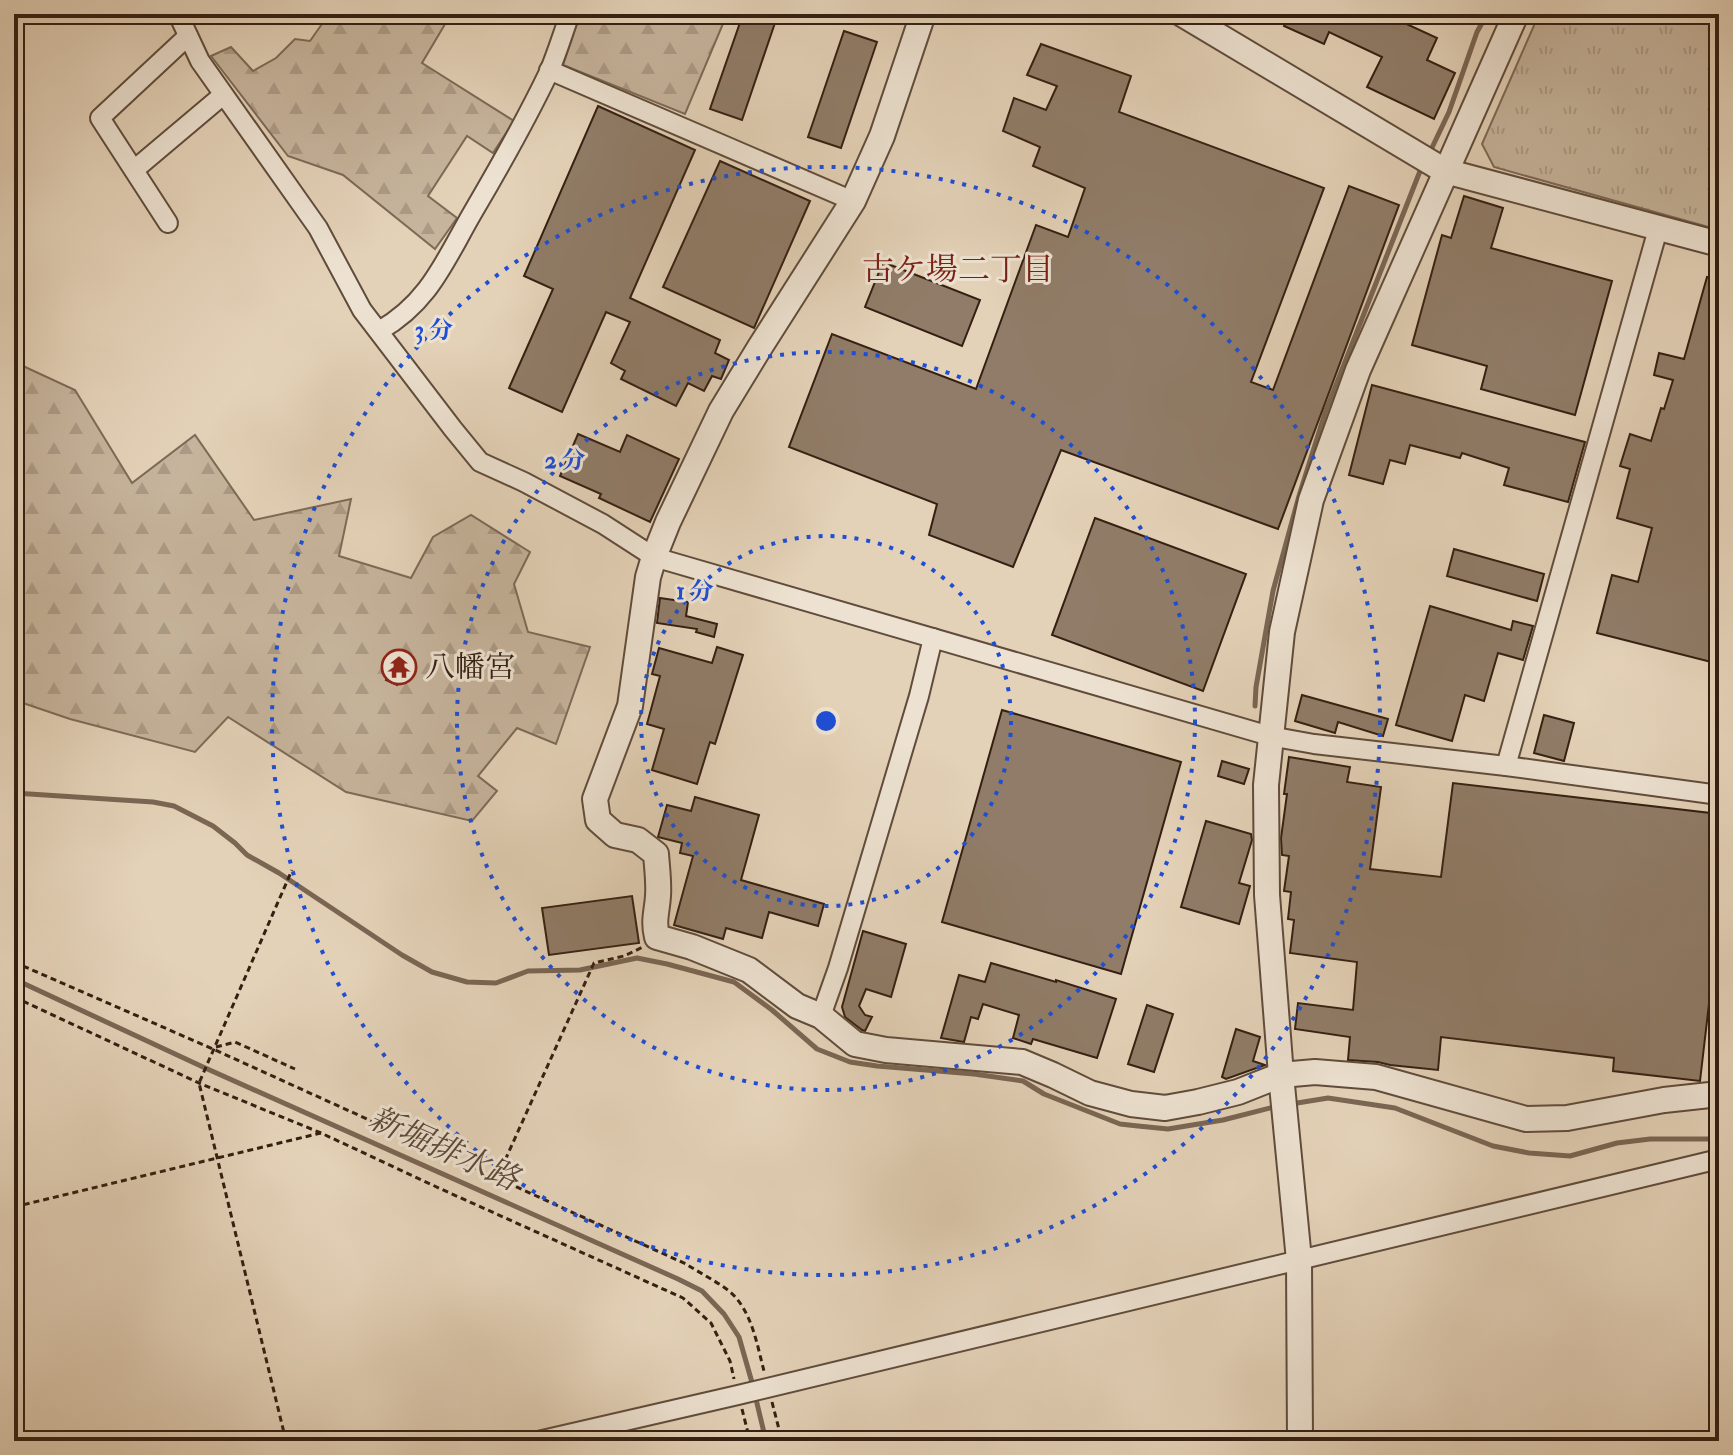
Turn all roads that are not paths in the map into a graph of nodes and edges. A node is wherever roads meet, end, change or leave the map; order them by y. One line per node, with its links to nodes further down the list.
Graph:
1 (178, 14): 6 (street)
2 (570, 14): 7 (street)
3 (923, 14): 11 (street)
4 (1182, 14): 10 (street)
5 (1516, 14): 10 (street)
6 (188, 36): 8 (street); 9 (street)
7 (549, 70): 11 (street); 15 (street)
8 (223, 95): 9 (street); 15 (street)
9 (134, 170): 12 (street)
10 (1445, 171): 13 (street); 18 (street)
11 (853, 201): 16 (street)
12 (168, 223)
13 (1658, 229): 14 (street); 19 (street)
14 (1719, 244)
15 (379, 331): 16 (street)
16 (654, 557): 17 (street); 21 (street)
17 (933, 638): 18 (street); 21 (street)
18 (1270, 736): 19 (street); 22 (street)
19 (1506, 766): 20 (street)
20 (1719, 795)
21 (821, 1016): 22 (street)
22 (1281, 1075): 23 (street); 25 (street)
23 (1719, 1094)
24 (1719, 1159): 25 (street)
25 (1299, 1260): 26 (street); 27 (street)
26 (538, 1441)
27 (1300, 1441)

